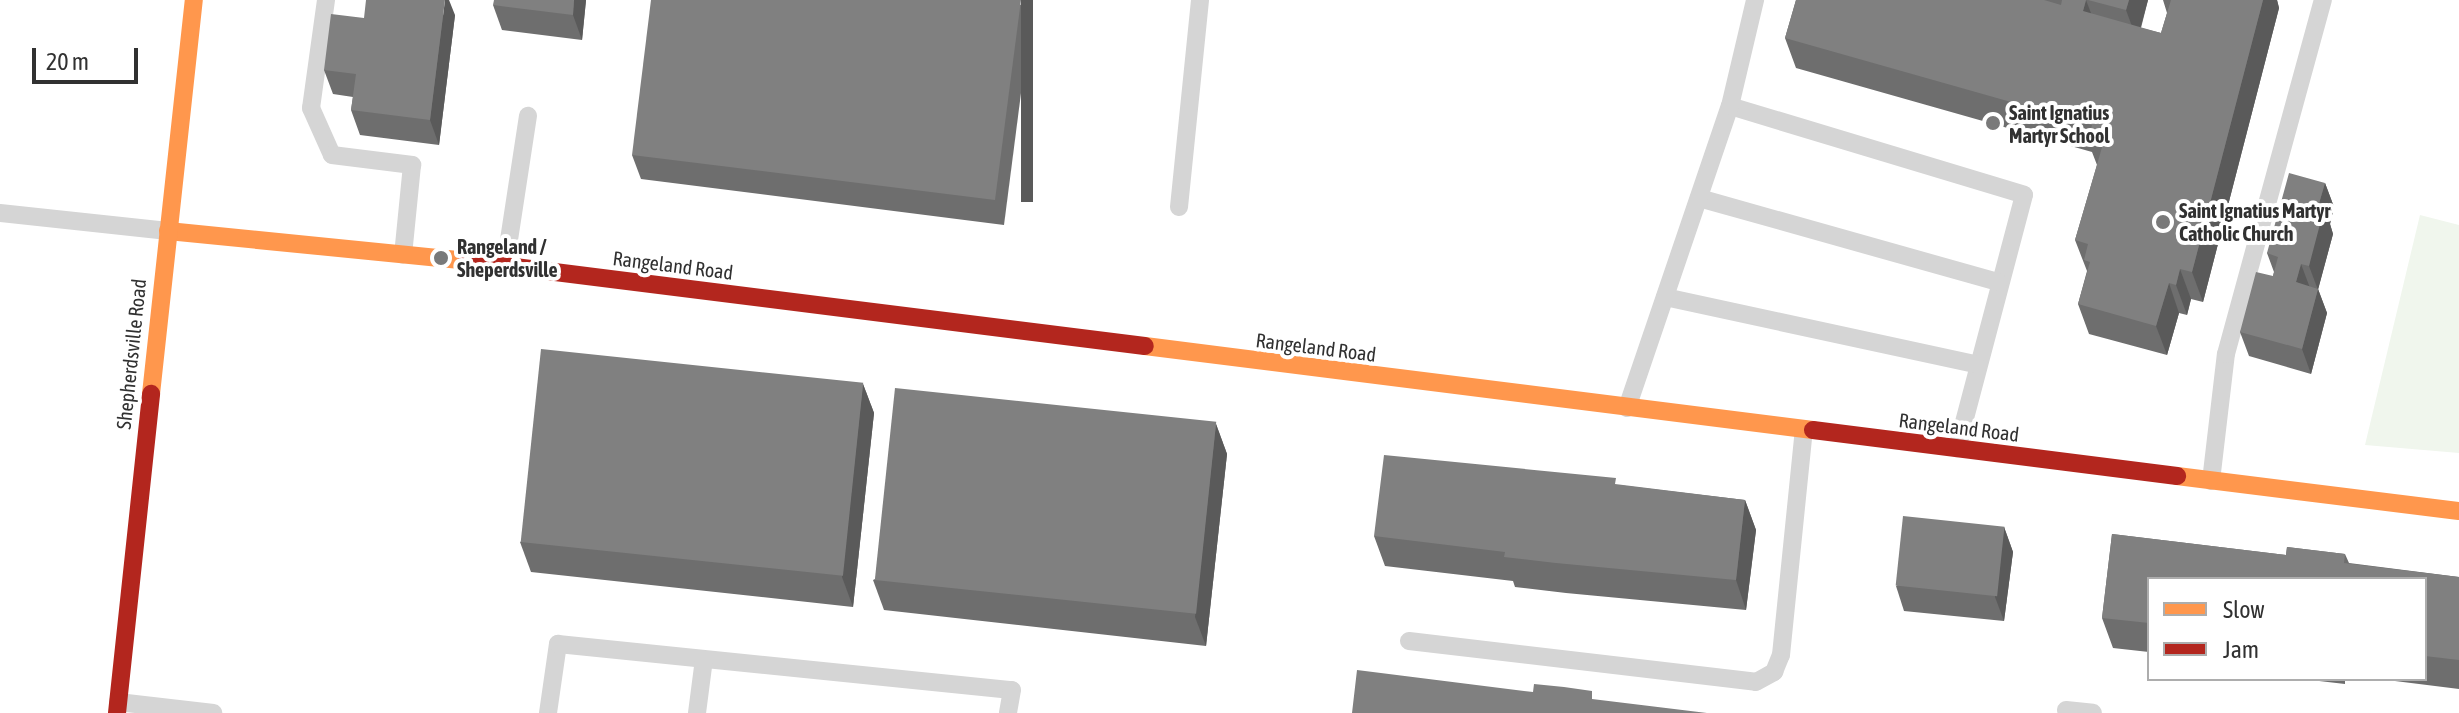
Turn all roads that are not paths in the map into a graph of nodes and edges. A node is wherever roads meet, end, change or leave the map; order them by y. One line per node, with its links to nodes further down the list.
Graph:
1 (194, 0): 11 (street, Shepherdsville Road)
2 (326, 0): 12 (lane)
3 (1200, 0): 9 (lane)
4 (1755, 0): 6 (lane)
5 (2323, 0): 20 (lane)
6 (1730, 106): 8 (lane); 14 (lane)
7 (528, 116): 13 (lane)
8 (1699, 198): 14 (lane); 15 (lane)
9 (1179, 207)
10 (0, 213): 11 (lane)
11 (168, 231): 12 (street, Rangeland Road); 24 (street, Shepherdsville Road)
12 (403, 255): 13 (street, Rangeland Road)
13 (505, 266): 17 (street, Rangeland Road)
14 (1998, 282): 16 (lane)
15 (1665, 297): 16 (lane); 17 (lane)
16 (1976, 364): 19 (lane)
17 (1627, 408): 18 (street, Rangeland Road)
18 (1804, 430): 19 (street, Rangeland Road); 22 (lane)
19 (1957, 448): 20 (street, Rangeland Road)
20 (2211, 481): 21 (street, Rangeland Road)
21 (2459, 511)
22 (1409, 641)
23 (704, 659): 27 (lane); 28 (lane); 29 (lane)
24 (117, 708): 26 (lane)
25 (2066, 710): 30 (lane)
26 (213, 713)
27 (548, 713)
28 (697, 713)
29 (1008, 713)
30 (2093, 713)

